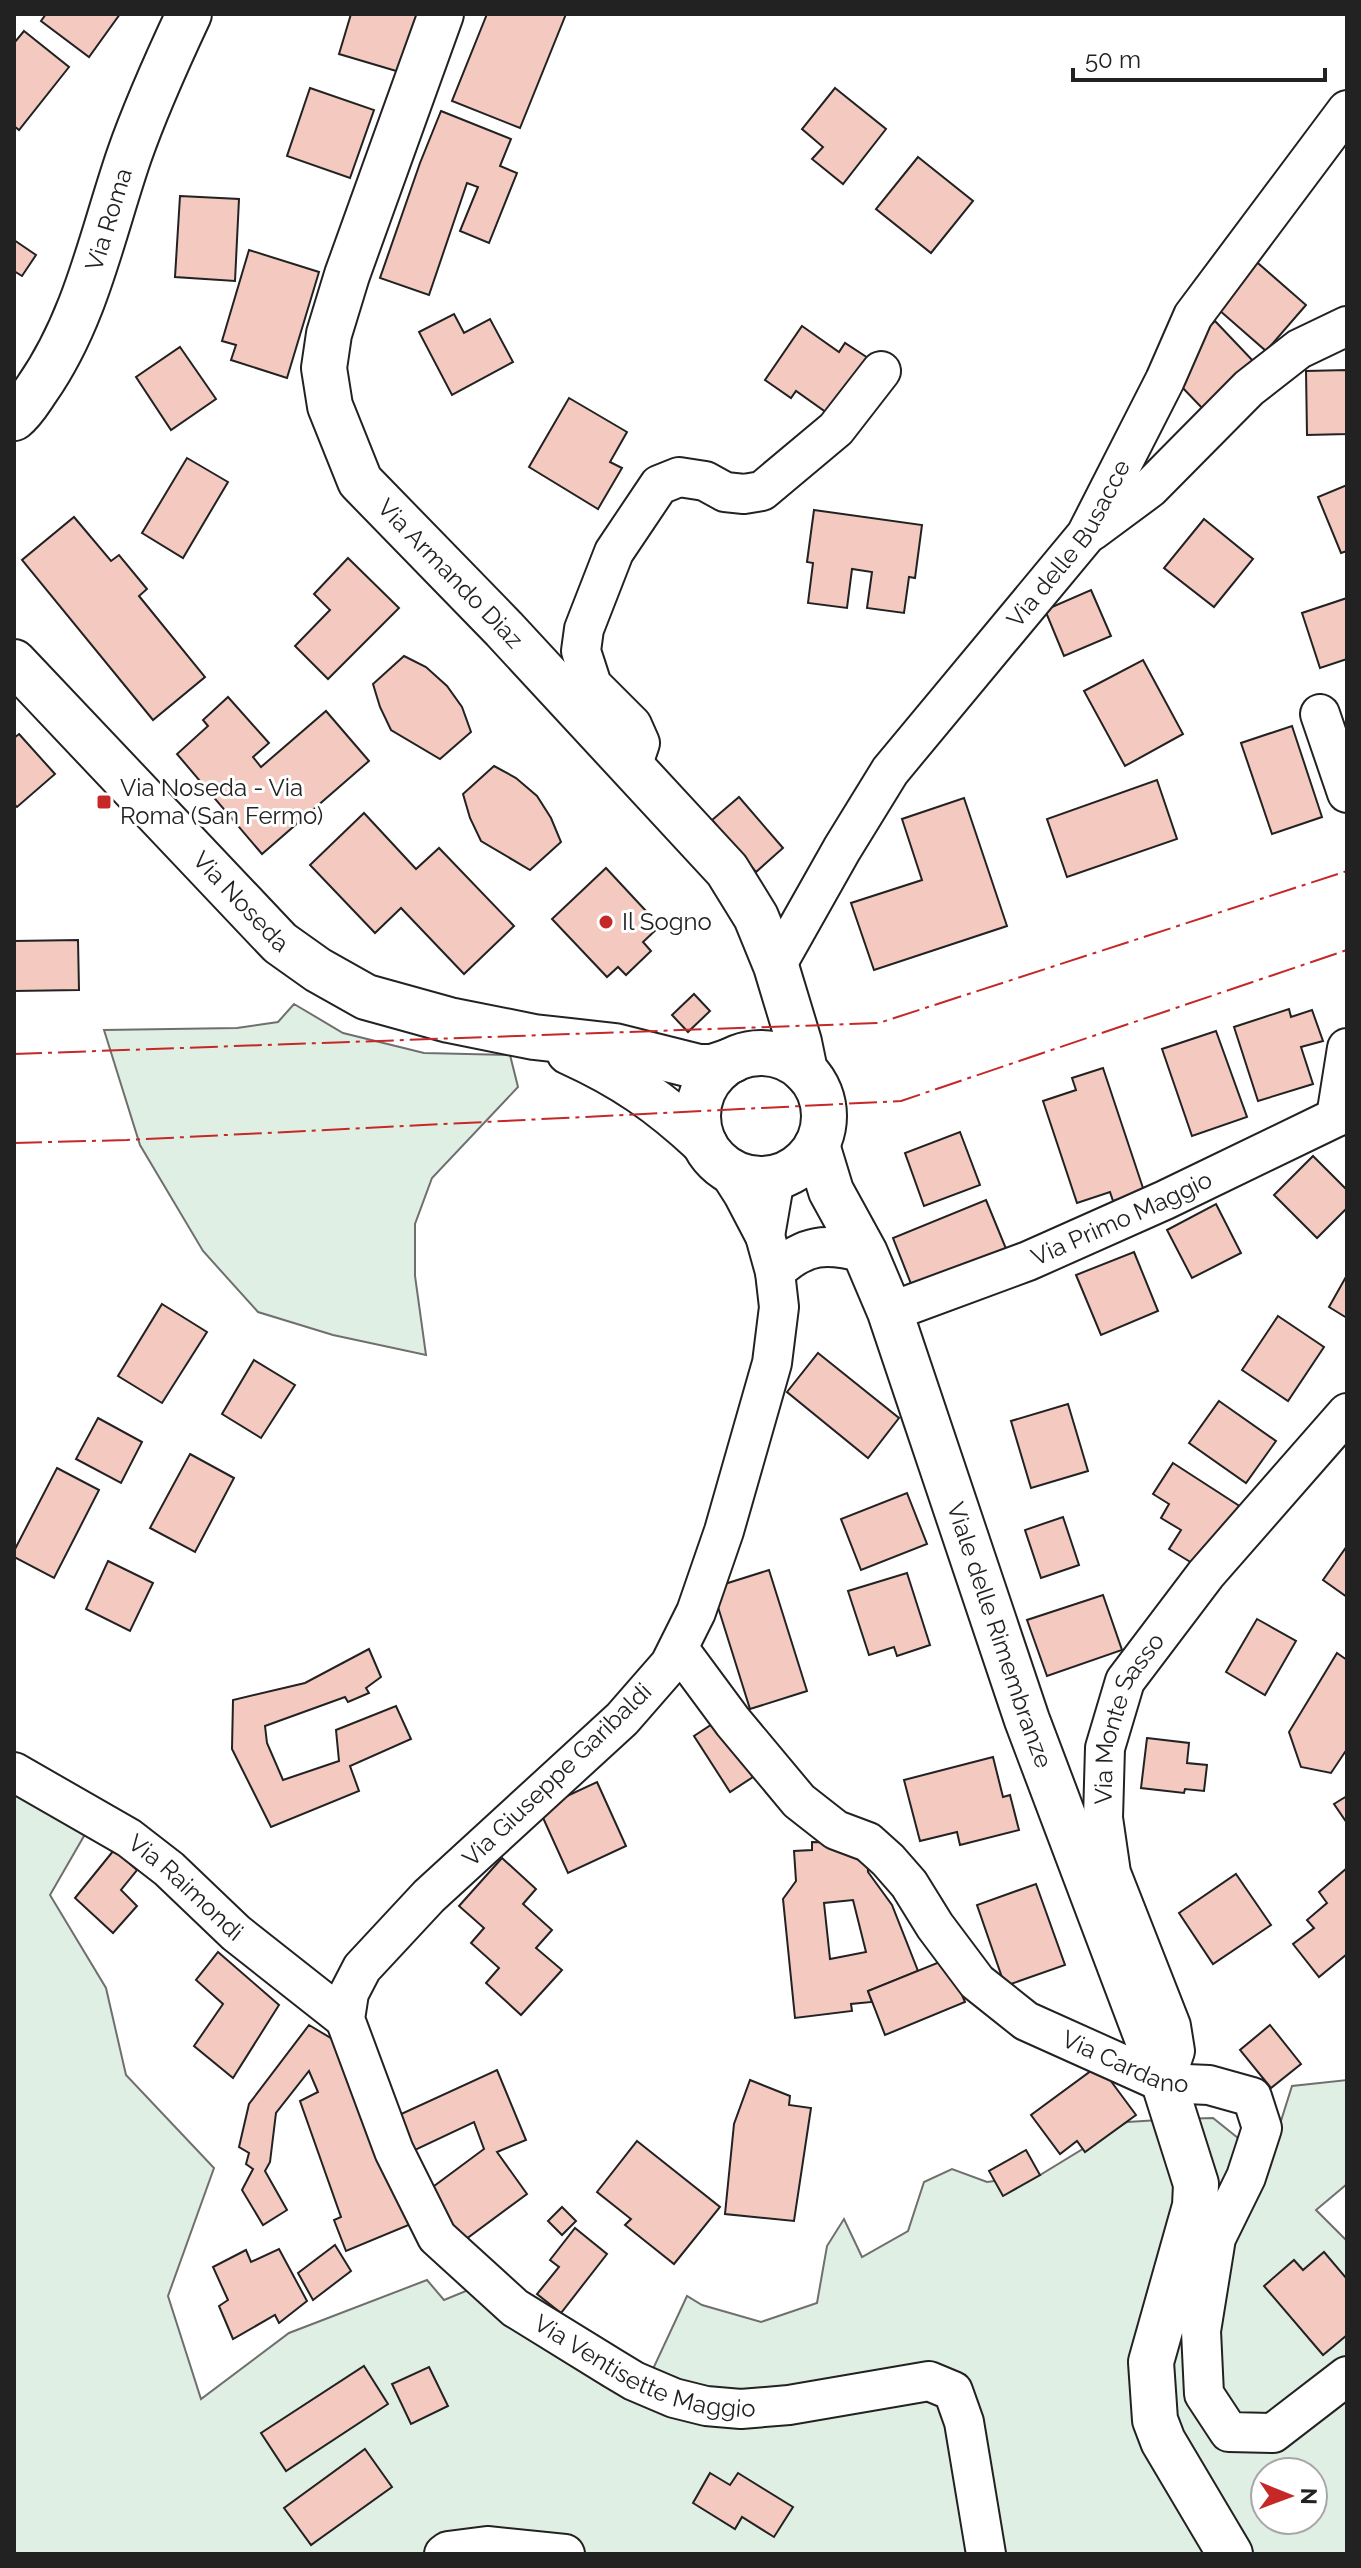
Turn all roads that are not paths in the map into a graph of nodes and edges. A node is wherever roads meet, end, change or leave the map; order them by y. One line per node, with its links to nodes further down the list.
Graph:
1 (189, 14): 6 (main road, Via Roma)
2 (441, 14): 10 (main road, Via Armando Diaz)
3 (1347, 110): 7 (street, Via delle Busacce)
4 (1347, 326): 7 (street)
5 (881, 371): 10 (street)
6 (14, 418)
7 (1086, 535): 12 (street, Via delle Busacce)
8 (14, 662): 13 (main road, Via Noseda)
9 (1320, 714): 11 (street)
10 (632, 767): 12 (main road, Via Armando Diaz)
11 (1347, 793)
12 (776, 966): 16 (main road, Via Armando Diaz)
13 (534, 1037): 15 (main road, Via Noseda); 18 (main road, Via Noseda)
14 (1347, 1048): 17 (street)
15 (733, 1060): 16 (main road); 18 (main road)
16 (805, 1071): 19 (main road)
17 (1342, 1114): 22 (street, Via Primo Maggio)
18 (715, 1156): 19 (main road); 21 (street, Via Giuseppe Garibaldi)
19 (795, 1164): 20 (main road, Viale delle Rimembranze); 21 (street, Via Giuseppe Garibaldi)
20 (865, 1253): 21 (street); 22 (main road, Viale delle Rimembranze)
21 (770, 1254): 24 (street, Via Giuseppe Garibaldi)
22 (890, 1312): 27 (main road, Viale delle Rimembranze)
23 (1347, 1413): 27 (street, Via Monte Sasso)
24 (679, 1649): 26 (street, Via Giuseppe Garibaldi); 27 (street, Via Cardano)
25 (14, 1772): 26 (street, Via Raimondi)
26 (345, 2019): 31 (street, Via Ventisette Maggio)
27 (1164, 2083): 28 (street, Via Cardano); 32 (main road, Viale delle Rimembranze)
28 (1347, 2376)
29 (444, 2554): 30 (street)
30 (565, 2554)
31 (986, 2554)
32 (1230, 2554)

